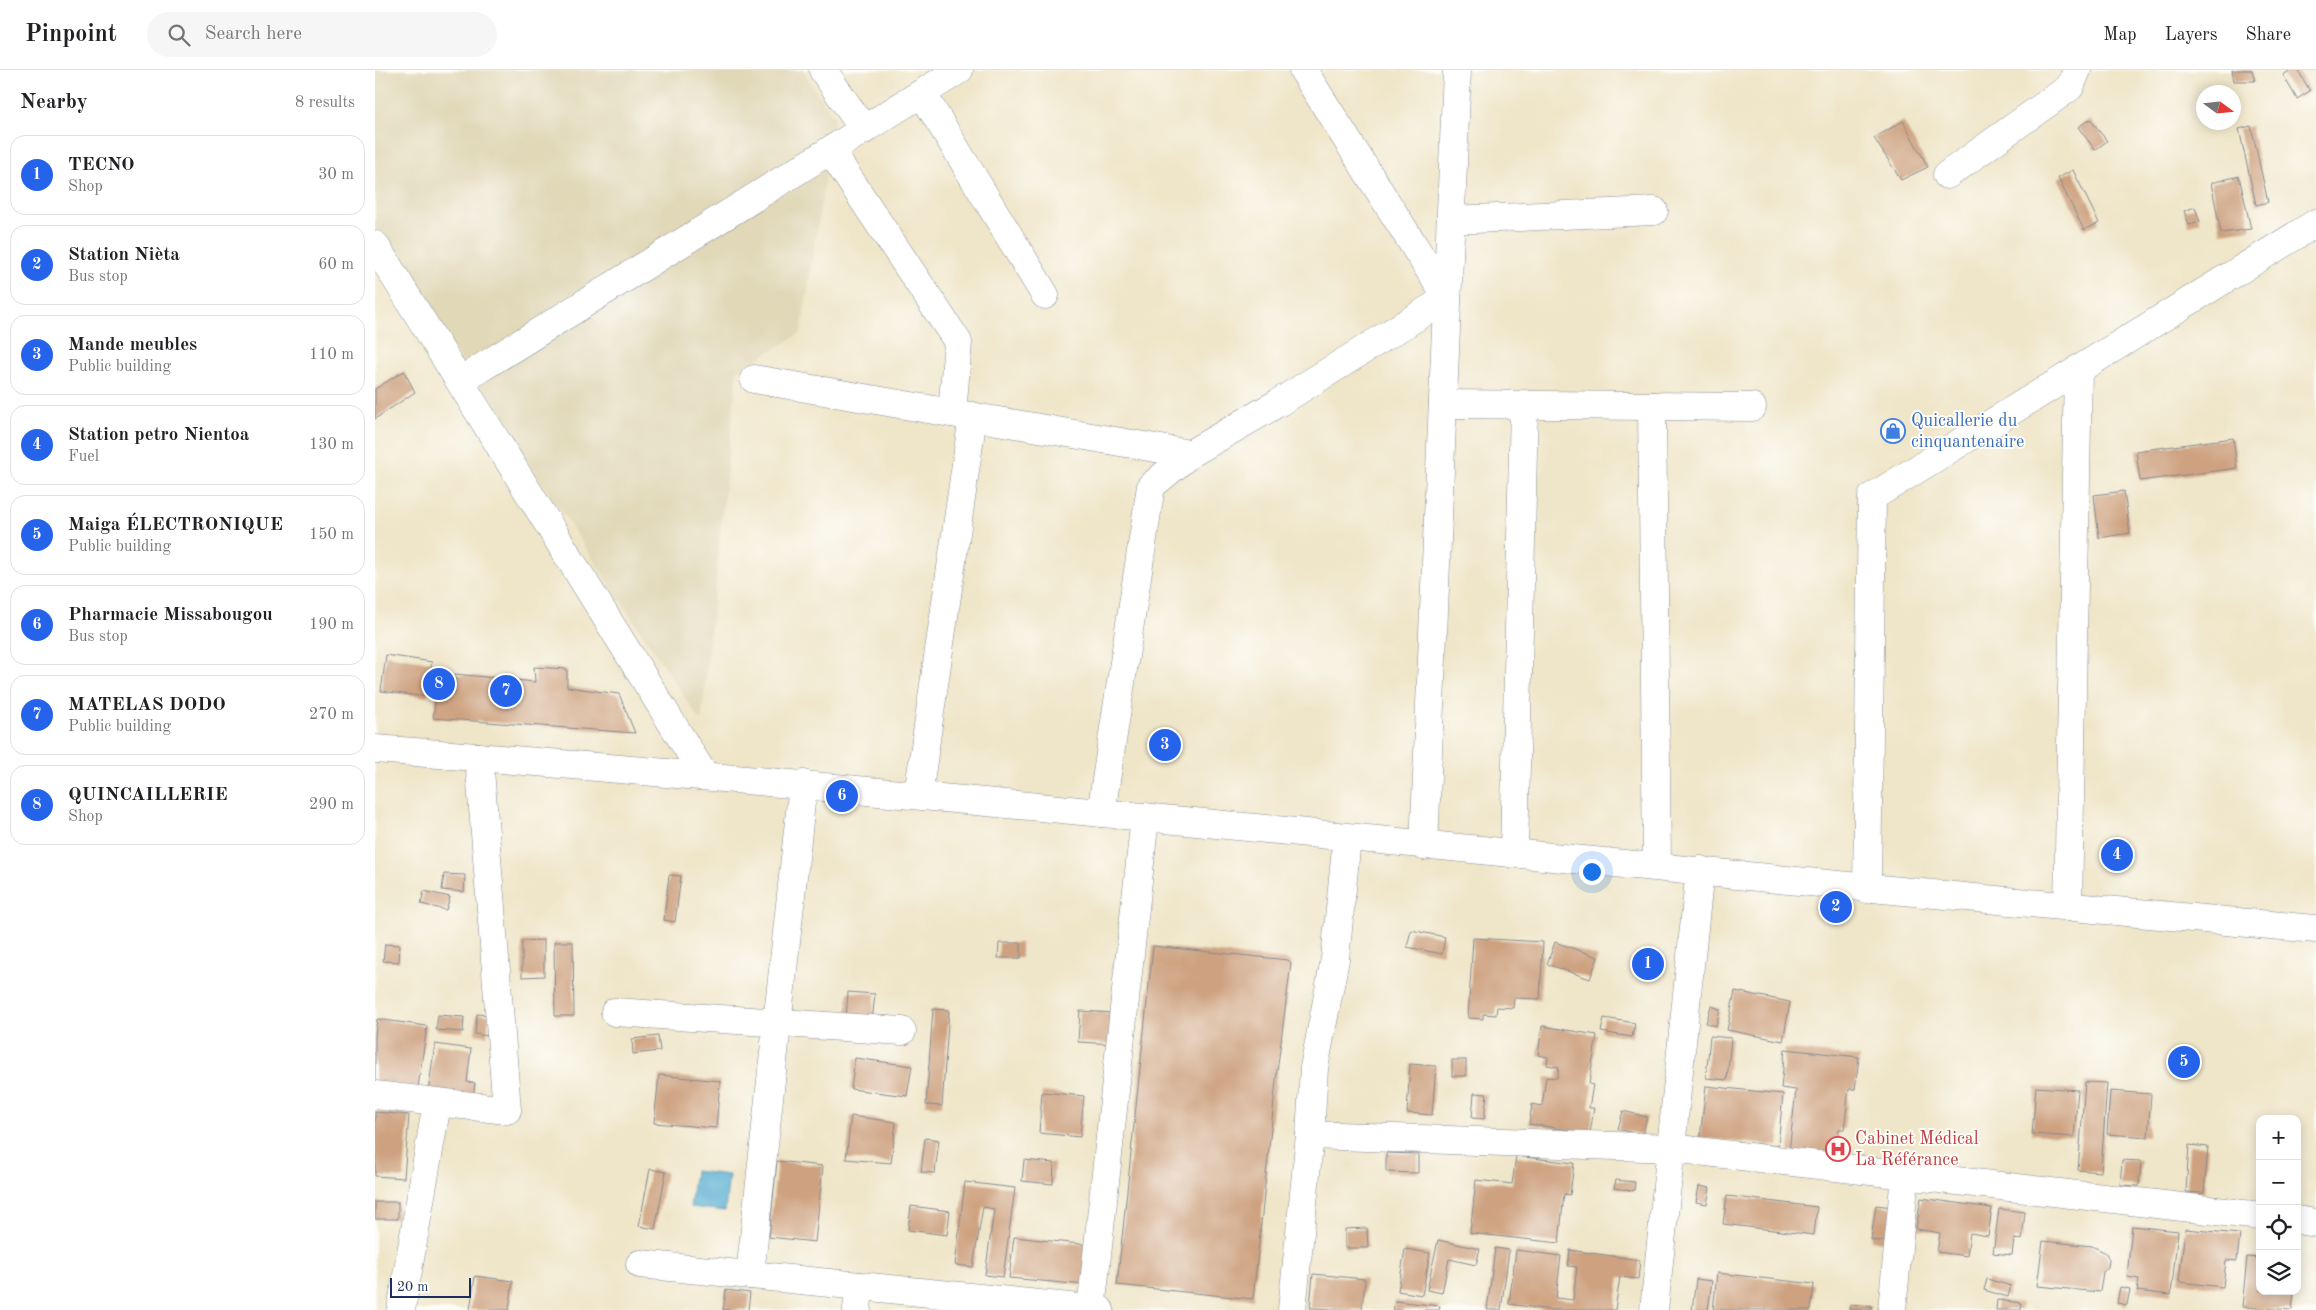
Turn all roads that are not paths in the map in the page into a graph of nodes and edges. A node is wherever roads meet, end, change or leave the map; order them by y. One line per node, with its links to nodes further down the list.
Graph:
1 (823, 70): 7 (street)
2 (959, 70): 6 (street)
3 (1303, 70): 15 (street)
4 (1457, 70): 11 (street)
5 (2077, 70): 9 (street)
6 (922, 93): 7 (street); 14 (street)
7 (863, 130): 8 (street)
8 (830, 150): 18 (street); 23 (street)
9 (1947, 175)
10 (1654, 212): 11 (street)
11 (1451, 220): 15 (street)
12 (2316, 223): 16 (street)
13 (375, 245): 18 (street)
14 (1045, 294)
15 (1447, 298): 19 (street); 24 (street)
16 (2078, 369): 37 (street); 38 (street)
17 (754, 379): 23 (street)
18 (460, 381): 27 (street)
19 (1443, 404): 20 (street); 33 (street)
20 (1524, 404): 21 (street); 34 (street)
21 (1653, 406): 22 (street); 35 (street)
22 (1752, 407)
23 (963, 415): 24 (street); 29 (street)
24 (1190, 454): 30 (street)
25 (375, 749): 26 (street)
26 (479, 757): 27 (street); 44 (street)
27 (705, 775): 28 (street)
28 (803, 784): 29 (street); 41 (street)
29 (918, 795): 30 (street)
30 (1101, 813): 31 (street)
31 (1145, 817): 32 (street); 55 (street)
32 (1347, 838): 33 (street); 45 (street)
33 (1424, 846): 34 (street)
34 (1514, 854): 35 (street)
35 (1657, 866): 36 (street)
36 (1700, 870): 37 (street); 46 (street)
37 (1867, 889): 38 (street)
38 (2068, 907): 39 (street)
39 (2316, 928)
40 (615, 1012): 41 (street)
41 (777, 1023): 42 (street); 52 (street)
42 (902, 1030)
43 (375, 1095): 44 (street)
44 (437, 1104): 54 (street)
45 (1310, 1134): 46 (street); 56 (street)
46 (1671, 1148): 47 (street); 57 (street)
47 (1905, 1175): 48 (street); 58 (street)
48 (2256, 1216)
49 (2301, 1221): 50 (street)
50 (2316, 1223)
51 (639, 1264): 52 (street)
52 (750, 1275): 53 (street)
53 (858, 1298): 55 (street)
54 (401, 1310)
55 (1094, 1310)
56 (1293, 1310)
57 (1655, 1310)
58 (1892, 1310)

